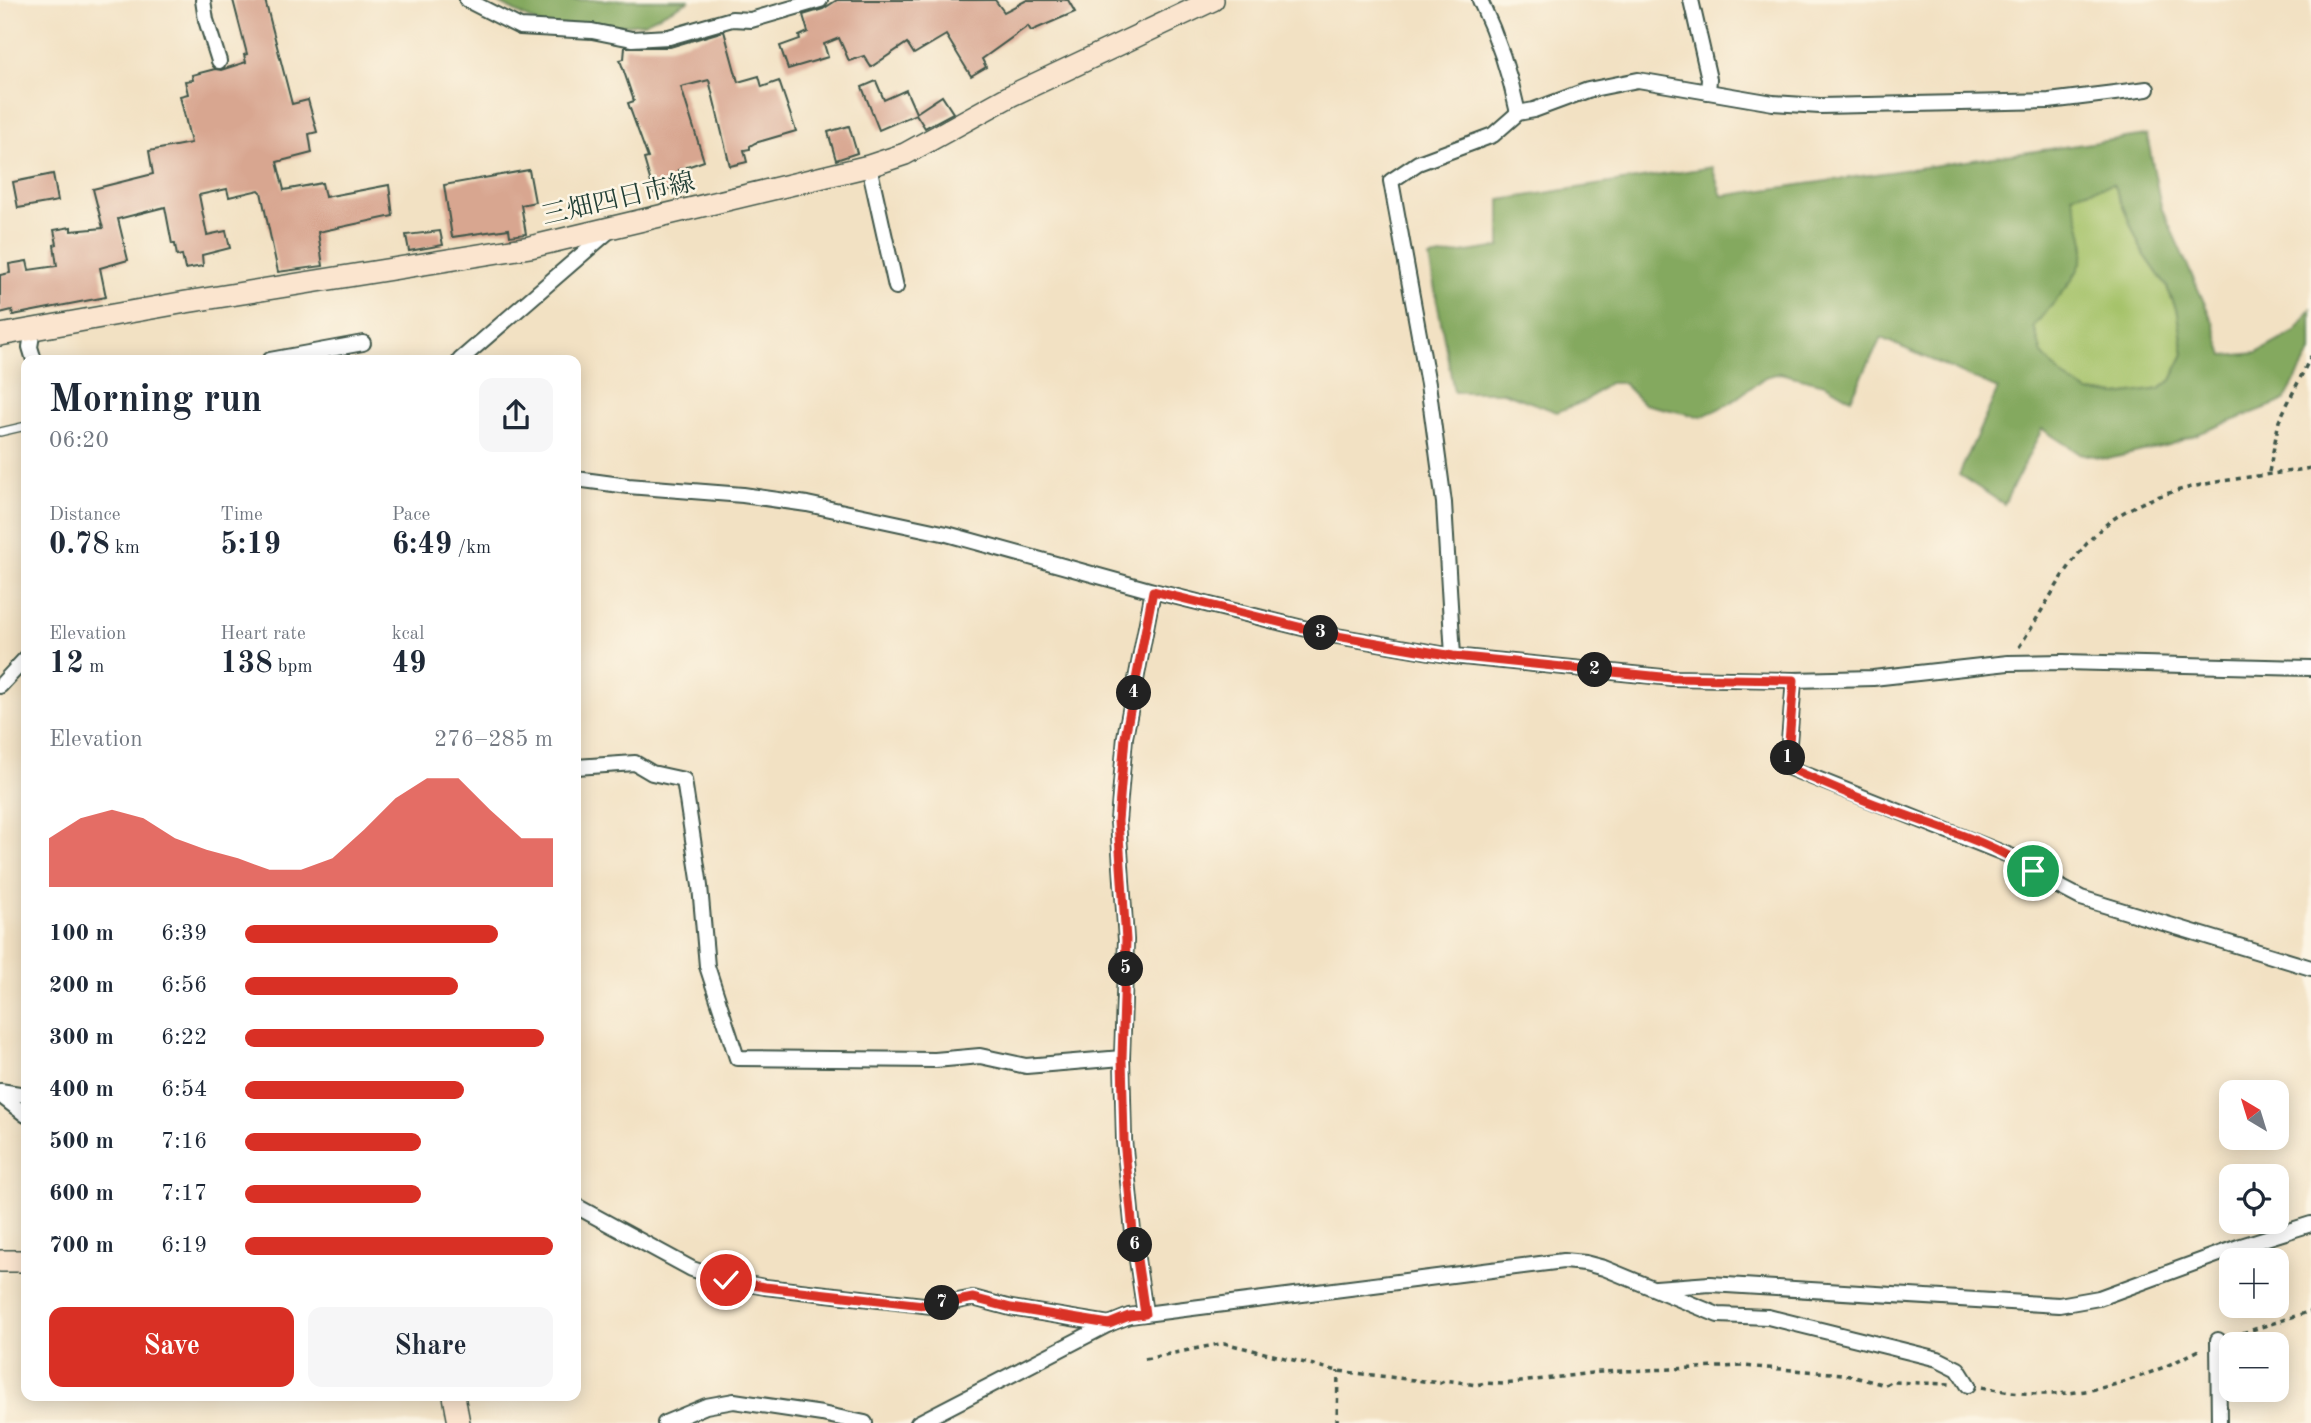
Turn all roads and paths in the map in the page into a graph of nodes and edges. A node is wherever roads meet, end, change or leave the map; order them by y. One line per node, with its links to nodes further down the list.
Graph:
1 (203, 0): 7 (street)
2 (467, 0): 3 (street)
3 (820, 0)
4 (1480, 0): 10 (street)
5 (1691, 0): 9 (street)
6 (1208, 1): 11 (main road, 三畑四日市線)
7 (219, 61)
8 (2147, 89): 9 (street)
9 (1708, 92): 10 (street)
10 (1518, 113): 27 (street)
11 (869, 166): 12 (main road, 三畑四日市線); 13 (street)
12 (613, 228): 14 (main road, 三畑四日市線); 19 (street)
13 (896, 287)
14 (33, 330): 15 (main road, 三畑四日市線); 17 (street)
15 (0, 335)
16 (363, 343): 18 (street)
17 (32, 355)
18 (318, 355)
19 (466, 355)
20 (2311, 356): 24 (path)
21 (21, 427): 22 (lane)
22 (0, 432)
23 (2311, 468): 24 (path)
24 (2269, 472): 29 (path)
25 (581, 480): 26 (street)
26 (1153, 591): 27 (street); 35 (street)
27 (1453, 656): 31 (street)
28 (21, 663): 32 (street)
29 (2008, 663): 30 (street); 31 (street)
30 (2311, 668)
31 (1794, 680): 34 (street)
32 (0, 686)
33 (581, 767): 35 (street)
34 (2311, 968)
35 (1122, 1058): 45 (street)
36 (0, 1093): 37 (street); 38 (street)
37 (21, 1095)
38 (21, 1111)
39 (581, 1209): 46 (street)
40 (2311, 1224): 43 (street)
41 (0, 1261): 42 (main road)
42 (21, 1261)
43 (1654, 1288): 45 (street); 50 (street)
44 (2311, 1311): 47 (path)
45 (1145, 1314): 46 (street)
46 (1109, 1324): 55 (street)
47 (2218, 1340): 50 (path); 57 (street)
48 (1145, 1359): 49 (path)
49 (1338, 1371): 50 (path); 56 (path)
50 (1968, 1385)
51 (455, 1401): 52 (main road)
52 (459, 1423)
53 (665, 1423): 54 (street)
54 (865, 1423)
55 (918, 1423)
56 (1337, 1423)
57 (2219, 1423)

